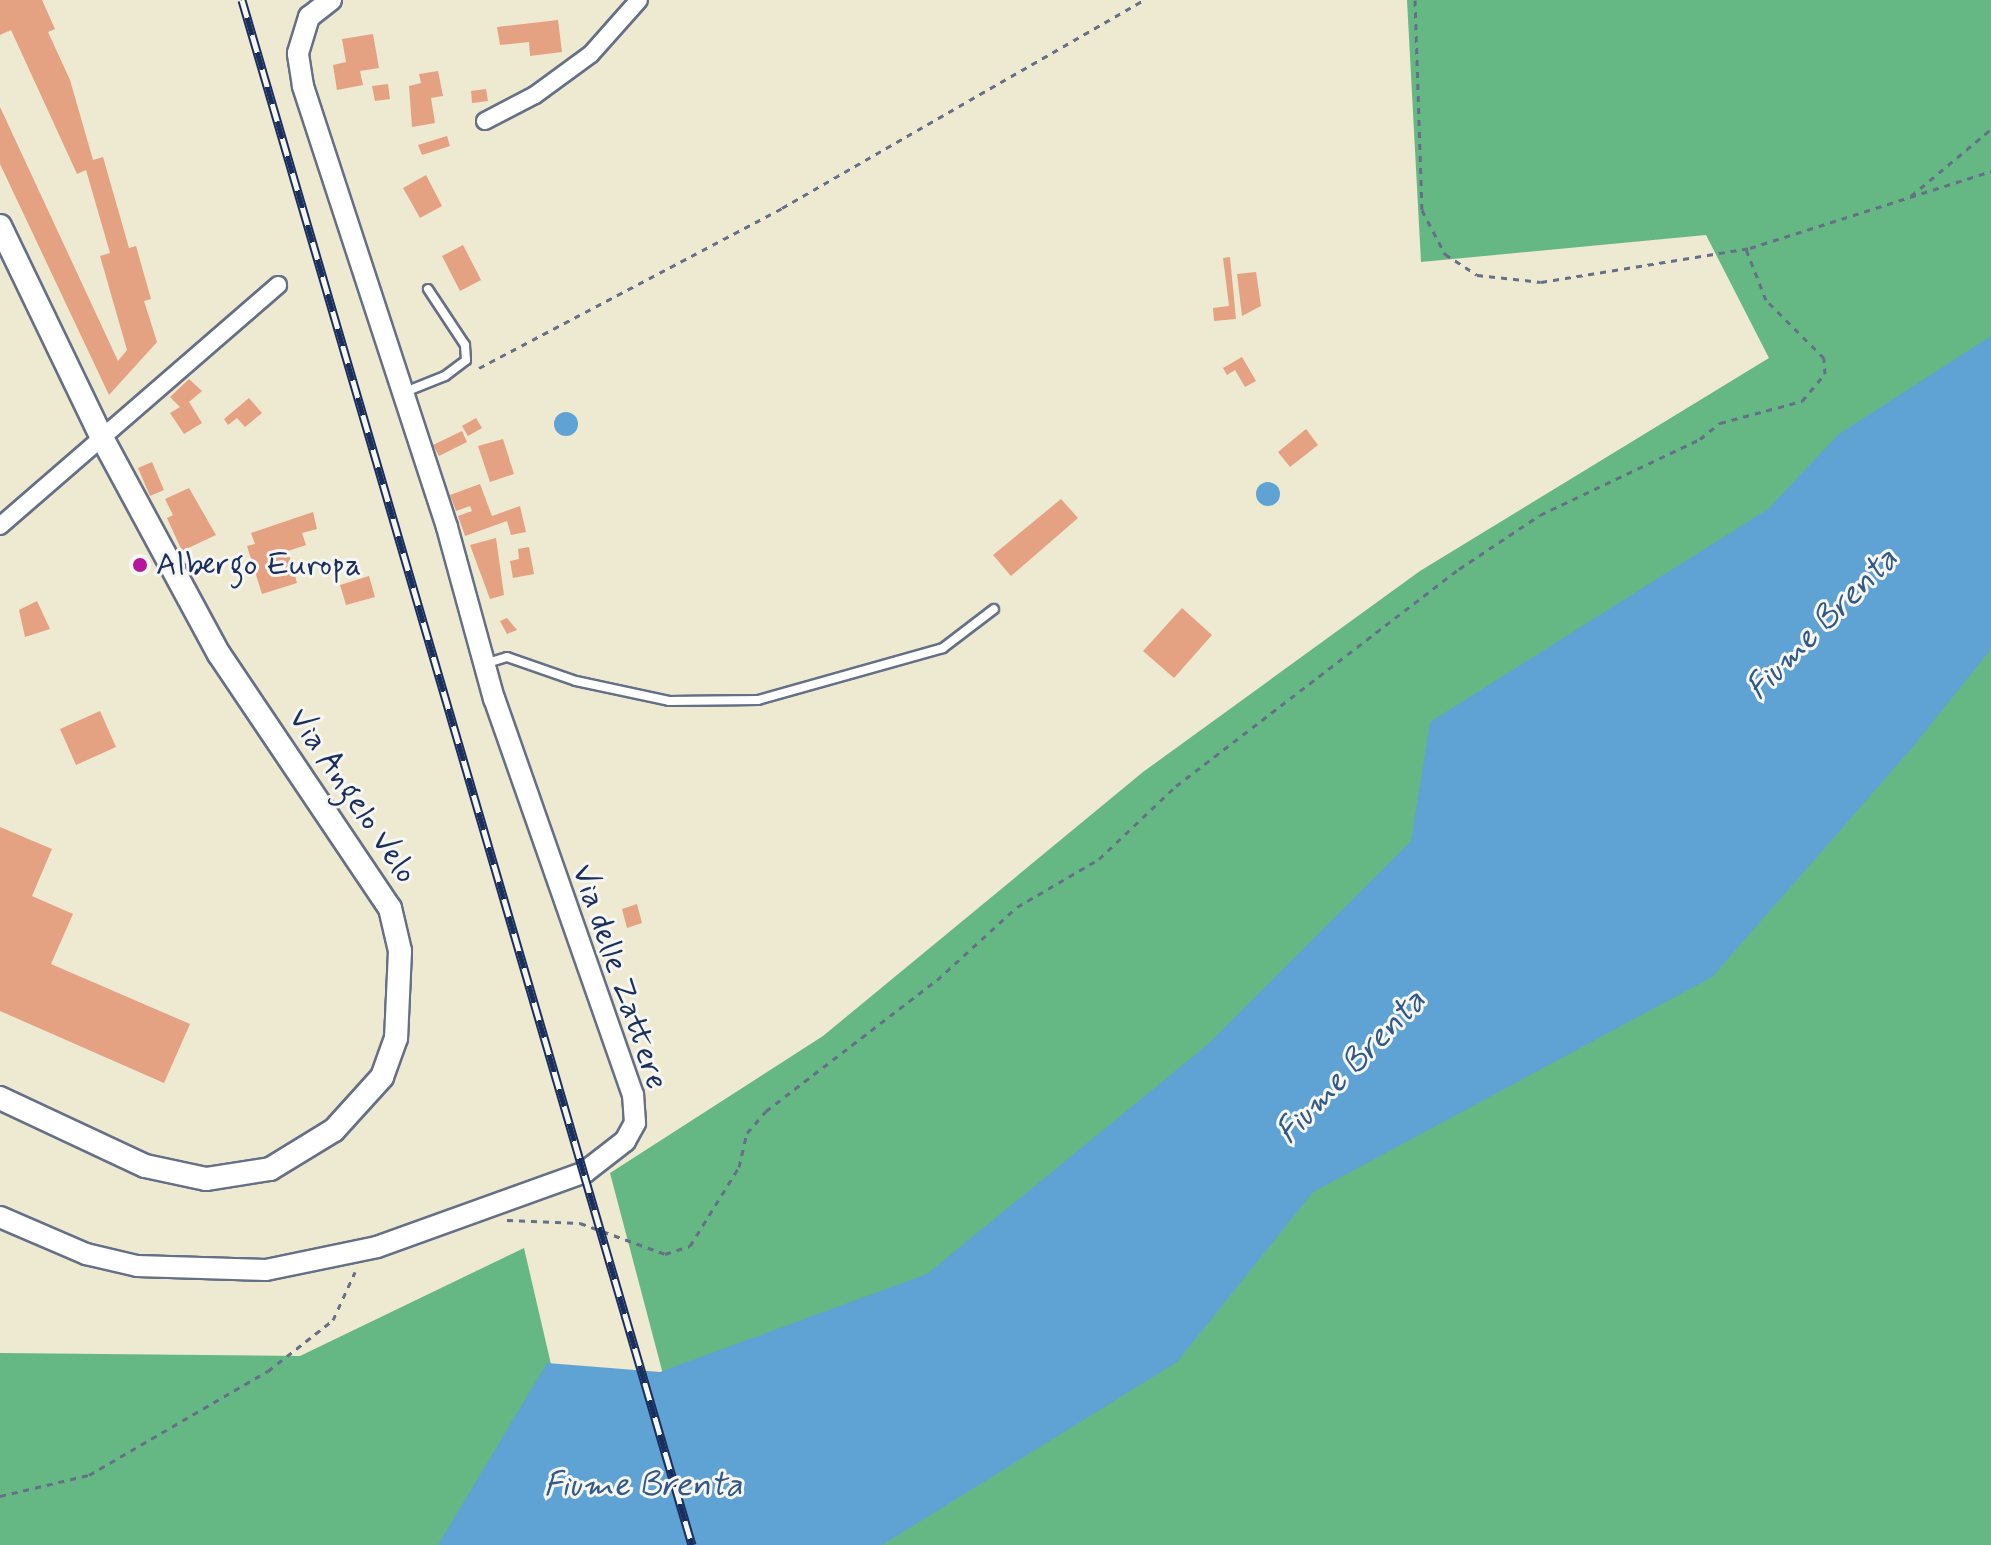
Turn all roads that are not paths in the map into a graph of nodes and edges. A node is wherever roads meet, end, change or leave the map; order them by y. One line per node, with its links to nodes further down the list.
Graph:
1 (331, 0): 7 (street, Via delle Zattere)
2 (639, 0): 3 (street)
3 (485, 121)
4 (0, 226): 8 (main road, Via Angelo Velo)
5 (278, 285): 8 (street)
6 (428, 289): 7 (lane)
7 (405, 392): 11 (street, Via delle Zattere)
8 (101, 436): 9 (street); 12 (main road, Via Angelo Velo)
9 (0, 526)
10 (994, 609): 11 (lane)
11 (483, 664): 13 (street, Via delle Zattere)
12 (0, 1098)
13 (0, 1217)

